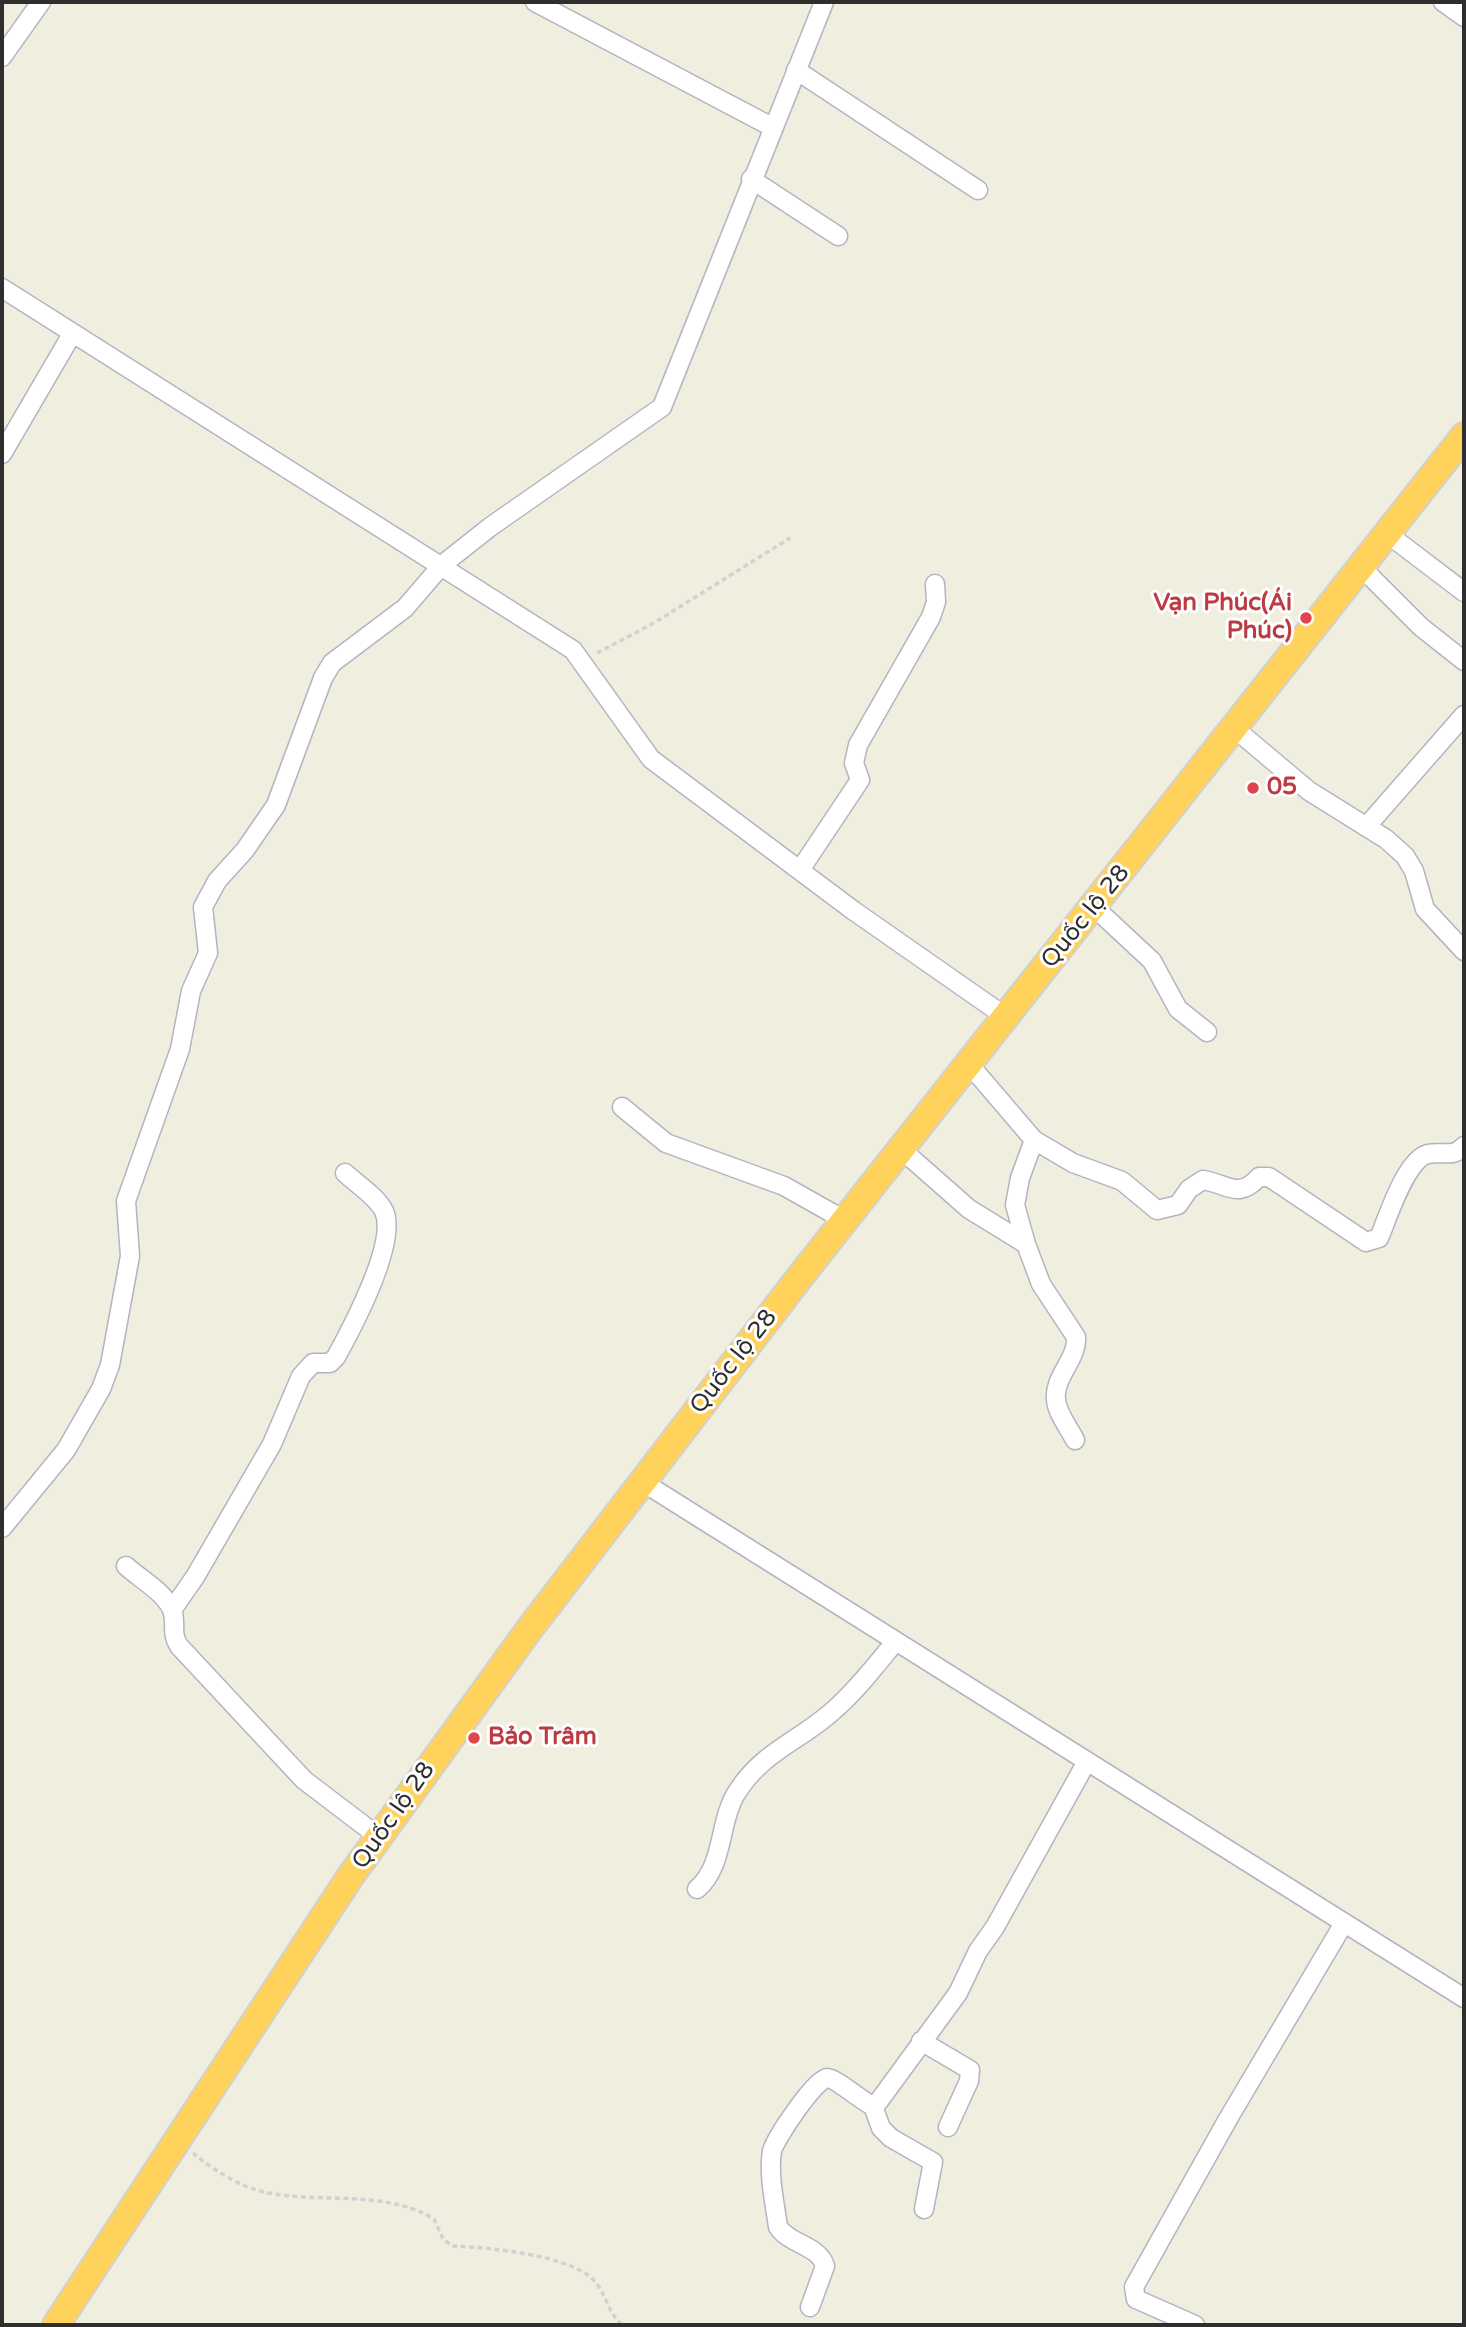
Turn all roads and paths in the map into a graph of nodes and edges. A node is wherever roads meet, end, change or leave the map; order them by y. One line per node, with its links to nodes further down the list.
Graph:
1 (41, 2): 6 (street)
2 (535, 2): 8 (street)
3 (824, 2): 7 (street)
4 (1443, 2): 5 (street)
5 (1464, 17)
6 (2, 57)
7 (796, 70): 8 (street); 10 (street)
8 (772, 127): 9 (street)
9 (751, 179): 11 (street); 18 (street)
10 (978, 190)
11 (838, 236)
12 (2, 288): 13 (street)
13 (72, 334): 15 (street); 18 (street)
14 (1464, 436): 16 (highway, Quốc lộ 28)
15 (2, 454)
16 (1389, 535): 19 (highway, Quốc lộ 28); 21 (street)
17 (790, 538): 22 (path)
18 (442, 565): 22 (street); 42 (street)
19 (1362, 568): 23 (street); 25 (highway, Quốc lộ 28)
20 (935, 584): 27 (street)
21 (1464, 592)
22 (581, 661): 27 (street)
23 (1464, 661)
24 (1464, 715): 26 (street)
25 (1234, 728): 26 (street); 28 (highway, Quốc lộ 28)
26 (1366, 827): 29 (street)
27 (800, 870): 30 (street)
28 (1094, 907): 30 (highway, Quốc lộ 28); 31 (street)
29 (1464, 951)
30 (1006, 1017): 32 (highway, Quốc lộ 28)
31 (1207, 1032)
32 (970, 1063): 34 (street); 36 (highway, Quốc lộ 28)
33 (622, 1107): 38 (street)
34 (1034, 1140): 35 (street); 39 (street)
35 (1464, 1146)
36 (902, 1150): 38 (highway, Quốc lộ 28); 39 (street)
37 (345, 1173): 44 (street)
38 (846, 1221): 41 (highway, Quốc lộ 28)
39 (1026, 1244): 40 (street)
40 (1075, 1440)
41 (641, 1481): 45 (street); 47 (highway, Quốc lộ 28)
42 (2, 1528)
43 (126, 1566): 44 (street)
44 (172, 1610): 47 (street)
45 (895, 1642): 46 (street); 48 (street)
46 (1086, 1763): 49 (street); 51 (street)
47 (379, 1837): 54 (highway, Quốc lộ 28)
48 (697, 1889)
49 (1344, 1923): 50 (street); 59 (street)
50 (1464, 1998)
51 (921, 2041): 52 (street); 53 (street)
52 (873, 2106): 55 (street); 56 (street)
53 (948, 2127)
54 (178, 2141): 57 (highway, Quốc lộ 28); 58 (path)
55 (924, 2209)
56 (810, 2306)
57 (56, 2325)
58 (622, 2325)
59 (1195, 2325)

